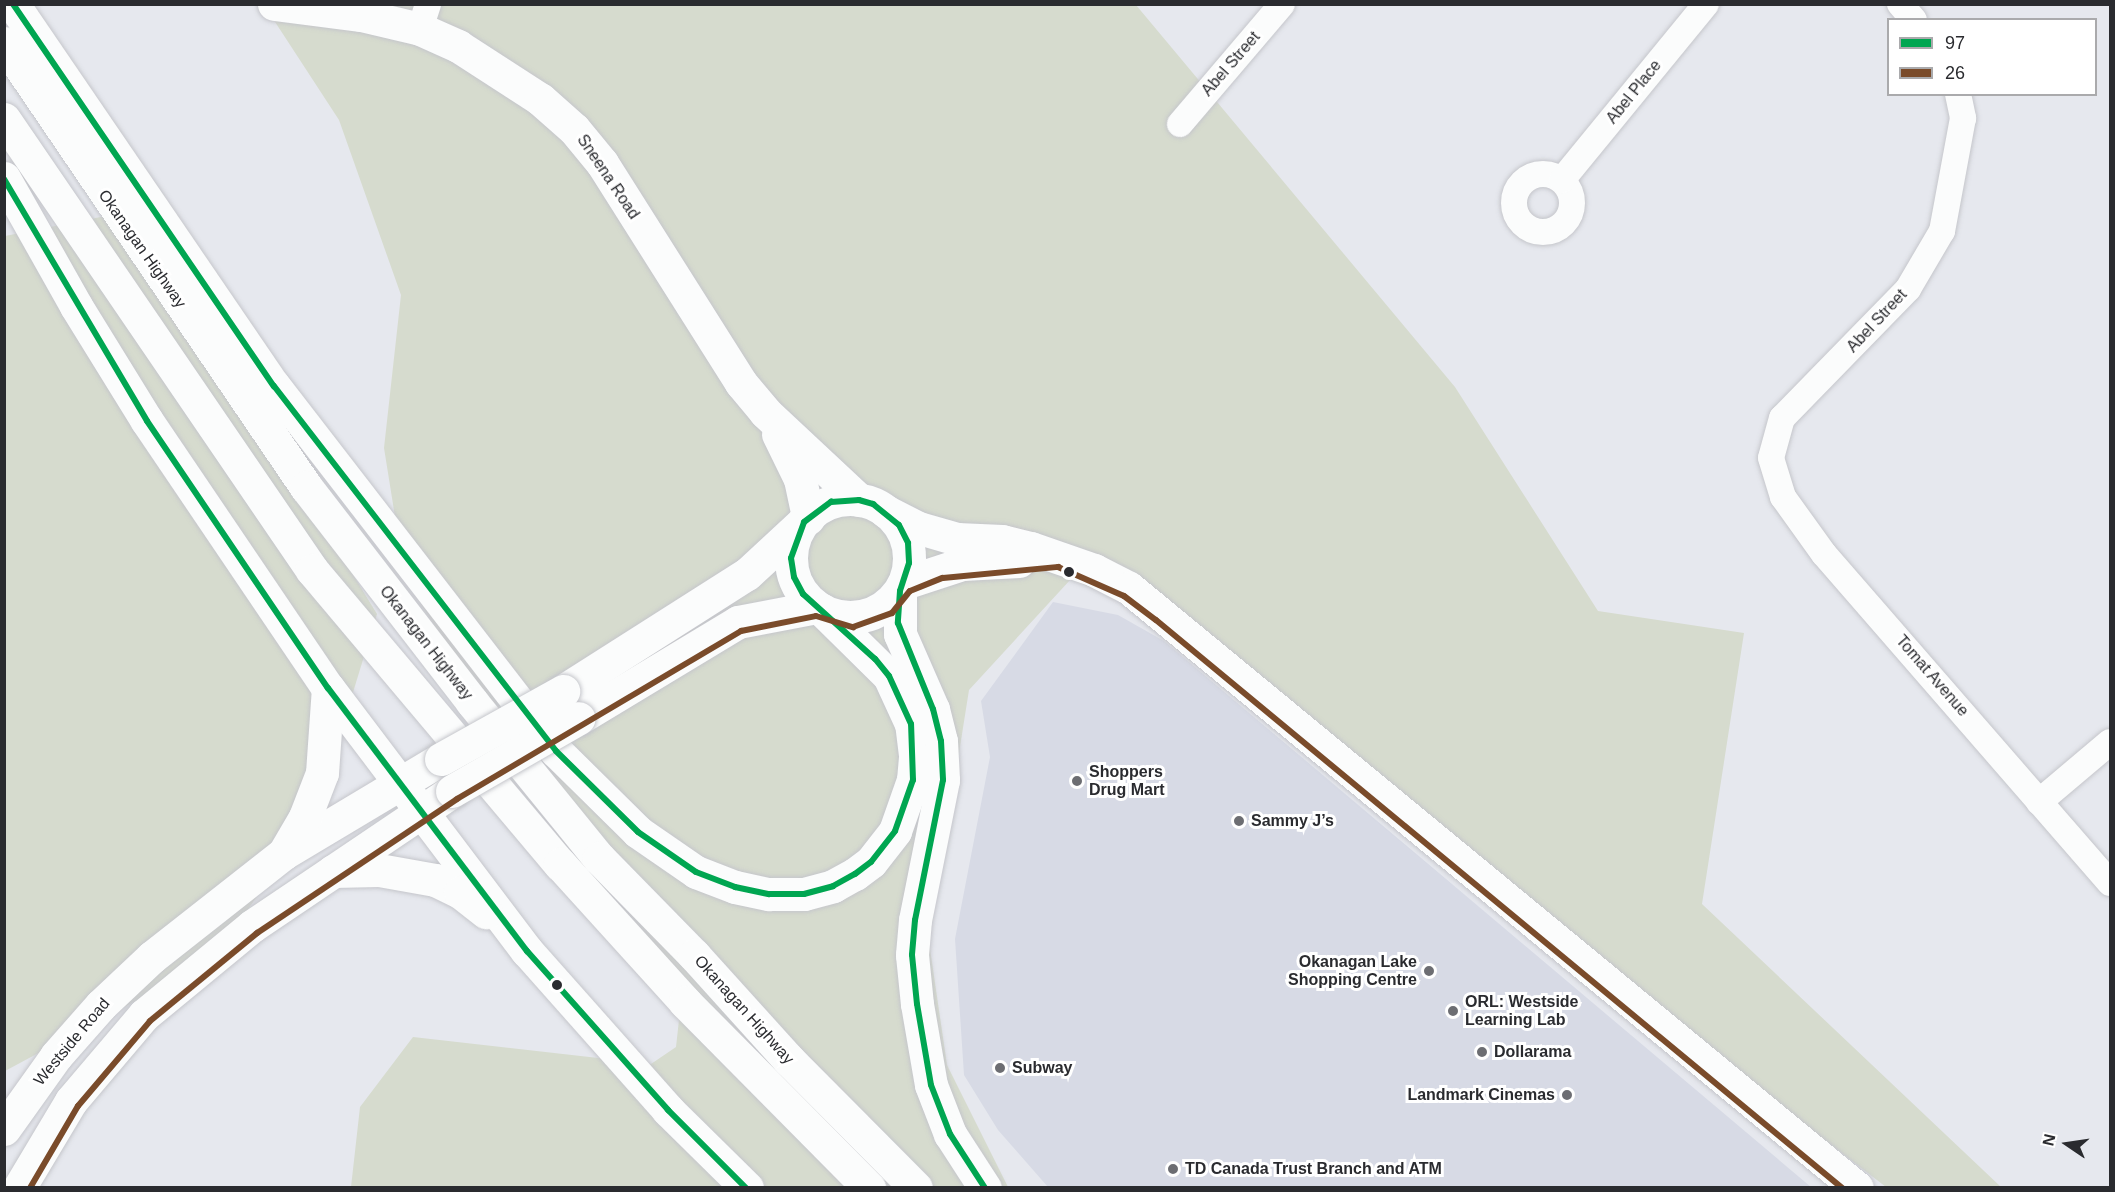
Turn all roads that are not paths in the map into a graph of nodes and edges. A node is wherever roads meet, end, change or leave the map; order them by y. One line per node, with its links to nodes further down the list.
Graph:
1 (13, 4): 20 (main road)
2 (274, 4): 6 (main road, Sneena Road)
3 (1282, 4): 11 (street, Abel Street)
4 (1706, 4): 13 (street, Abel Place)
5 (1900, 4): 7 (street)
6 (424, 17): 14 (main road, Sneena Road)
7 (1912, 18)
8 (4, 43): 34 (main road, Okanagan Highway)
9 (1958, 96): 15 (street, Abel Street)
10 (4, 119): 33 (main road, Okanagan Highway)
11 (1180, 124)
12 (4, 178): 21 (main road)
13 (1562, 180)
14 (765, 412): 16 (main road, Sneena Road); 17 (main road, Sneena Road)
15 (1771, 459): 24 (street, Tomat Avenue)
16 (872, 505): 17 (main road); 18 (main road, Sneena Road); 19 (main road)
17 (806, 520): 20 (main road); 23 (main road, Westside Road, bridge)
18 (1060, 558): 19 (main road, Sneena Road); 36 (main road, Sneena Road)
19 (902, 587): 20 (main road); 35 (main road)
20 (820, 608): 25 (main road, bridge)
21 (328, 688): 23 (main road); 26 (main road)
22 (2110, 742): 24 (street)
23 (400, 783): 25 (main road); 26 (main road, Westside Road)
24 (2039, 802): 28 (street, Tomat Avenue)
25 (421, 812): 27 (main road); 29 (main road)
26 (284, 853): 30 (main road, Westside Road)
27 (333, 871): 29 (main road); 31 (main road)
28 (2110, 883)
29 (512, 932): 32 (main road)
30 (4, 1129)
31 (19, 1188)
32 (747, 1188)
33 (869, 1188)
34 (916, 1188)
35 (985, 1188)
36 (1857, 1188)

